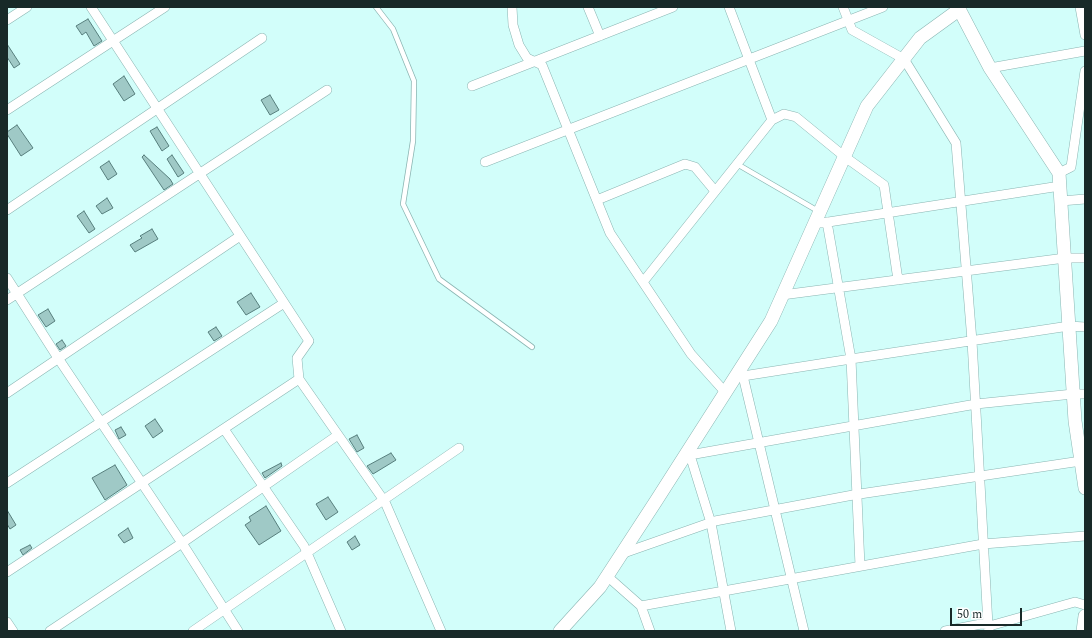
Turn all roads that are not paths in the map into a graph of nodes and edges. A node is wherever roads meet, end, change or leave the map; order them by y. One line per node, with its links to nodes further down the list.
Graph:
1 (27, 7): 13 (street)
2 (91, 7): 18 (street)
3 (165, 7): 18 (street)
4 (376, 7): 60 (lane)
5 (512, 7): 22 (street)
6 (588, 7): 16 (street)
7 (673, 7): 16 (street)
8 (729, 7): 20 (street)
9 (843, 7): 14 (street)
10 (883, 7): 14 (street)
11 (1080, 7): 15 (street)
12 (960, 8): 21 (street); 23 (street)
13 (7, 20)
14 (848, 21): 20 (street); 21 (street)
15 (1085, 35)
16 (600, 36): 22 (street)
17 (262, 38): 27 (street)
18 (113, 41): 27 (street); 28 (street)
19 (1085, 51): 23 (street)
20 (749, 59): 29 (street); 31 (street)
21 (904, 59): 32 (street); 40 (street)
22 (535, 61): 25 (street); 31 (street)
23 (990, 68): 36 (street)
24 (1085, 71): 30 (street)
25 (472, 86)
26 (327, 90): 35 (street)
27 (157, 109): 35 (street); 42 (street)
28 (7, 110)
29 (772, 120): 32 (street); 34 (street)
30 (1081, 122): 36 (street)
31 (568, 130): 33 (street); 38 (street)
32 (845, 157): 43 (street); 44 (street)
33 (485, 162)
34 (737, 164): 37 (street); 44 (lane)
35 (200, 174): 45 (street); 53 (street)
36 (1060, 180): 40 (street); 41 (street)
37 (715, 191): 38 (street); 51 (street)
38 (597, 200): 51 (street)
39 (1085, 200): 41 (street)
40 (961, 201): 43 (street); 48 (street)
41 (1061, 201): 46 (street)
42 (7, 210)
43 (888, 213): 44 (street); 50 (street)
44 (820, 219): 52 (street); 54 (street)
45 (240, 236): 56 (street); 61 (street)
46 (1065, 258): 47 (street); 48 (street); 57 (street)
47 (1085, 258)
48 (966, 271): 50 (street); 59 (street)
49 (7, 278): 53 (street)
50 (898, 280): 52 (street)
51 (643, 282): 65 (street)
52 (838, 288): 54 (street); 62 (street)
53 (17, 294): 55 (street); 61 (street)
54 (782, 295): 63 (street)
55 (7, 300)
56 (284, 303): 64 (street); 69 (street)
57 (1069, 326): 58 (street); 59 (street); 67 (street)
58 (1085, 327)
59 (972, 341): 62 (street); 68 (street)
60 (532, 347)
61 (58, 358): 66 (street); 69 (street)
62 (851, 359): 63 (street); 70 (street)
63 (739, 376): 65 (street); 73 (street)
64 (299, 379): 71 (street); 72 (street)
65 (725, 392): 75 (street)
66 (7, 393)
67 (1079, 394): 68 (street); 76 (street)
68 (976, 404): 70 (street); 77 (street)
69 (101, 422): 78 (street); 79 (street)
70 (854, 426): 73 (street); 82 (street)
71 (224, 429): 79 (street); 80 (street)
72 (338, 435): 80 (street); 83 (street)
73 (759, 443): 75 (street); 84 (street)
74 (459, 448): 83 (street)
75 (687, 456): 85 (street); 90 (street)
76 (1083, 470): 77 (street); 81 (street)
77 (980, 476): 82 (street); 88 (street)
78 (7, 483)
79 (141, 483): 87 (street); 92 (street)
80 (263, 487): 87 (street); 89 (street)
81 (1085, 488)
82 (857, 494): 84 (street); 91 (street)
83 (384, 500): 89 (street); 107 (street)
84 (775, 510): 85 (street); 94 (street)
85 (711, 522): 90 (street); 95 (street)
86 (1085, 536): 88 (street)
87 (182, 543): 98 (street); 103 (street)
88 (983, 544): 91 (street); 101 (street)
89 (307, 552): 98 (street); 106 (street)
90 (621, 554): 93 (street)
91 (860, 566): 94 (street)
92 (7, 572)
93 (607, 576): 97 (street); 108 (street)
94 (791, 578): 95 (street); 111 (street)
95 (724, 591): 97 (street); 110 (street)
96 (1085, 605): 101 (street)
97 (641, 606): 109 (street)
98 (224, 609): 104 (street); 105 (street)
99 (1085, 616): 113 (street)
100 (7, 622): 102 (street)
101 (988, 628): 112 (street)
102 (13, 631)
103 (50, 631)
104 (193, 631)
105 (238, 631)
106 (341, 631)
107 (441, 631)
108 (560, 631)
109 (650, 631)
110 (731, 631)
111 (804, 631)
112 (945, 631)
113 (1083, 631)

